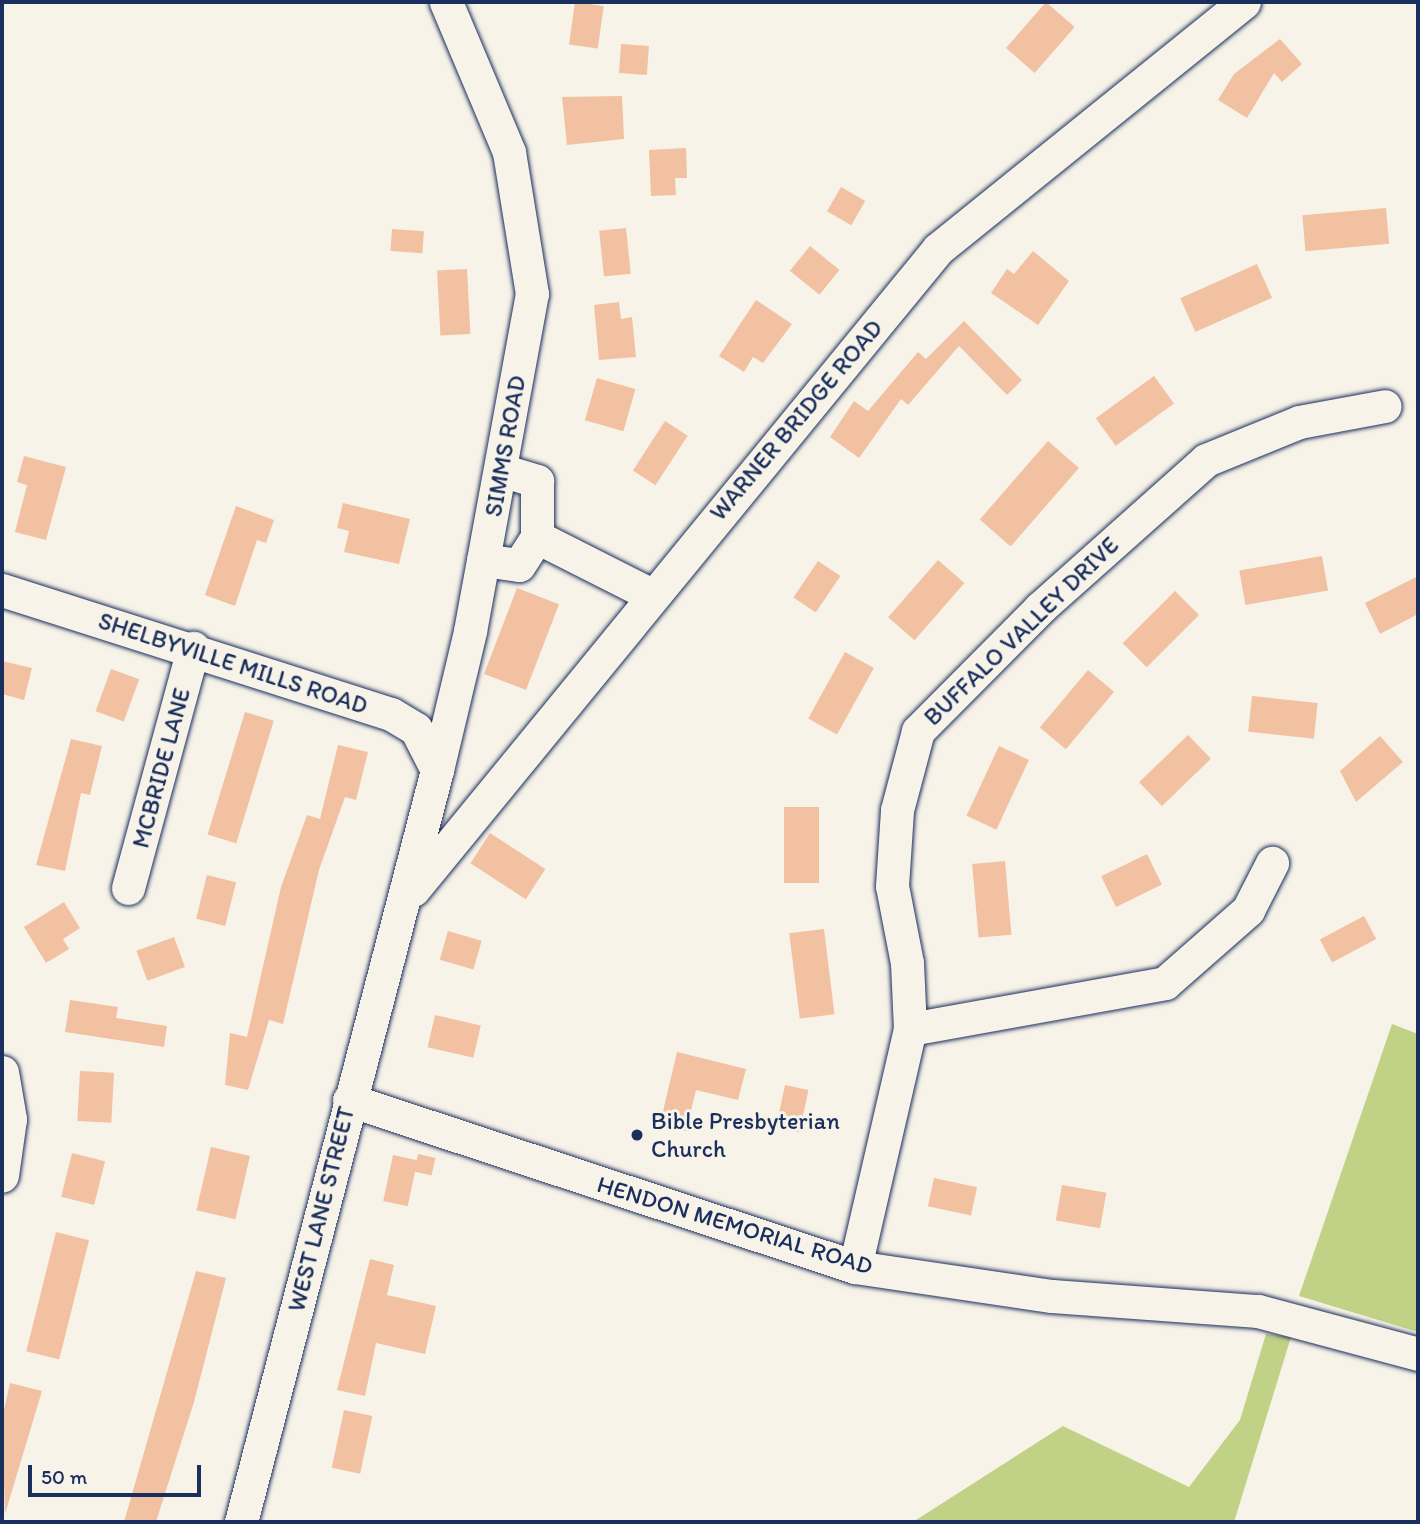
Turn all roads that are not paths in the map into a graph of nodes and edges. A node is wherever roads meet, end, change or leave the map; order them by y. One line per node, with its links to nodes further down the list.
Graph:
1 (446, 2): 4 (street, SIMMS ROAD)
2 (1244, 2): 8 (street, WARNER BRIDGE ROAD)
3 (1385, 407): 14 (street, BUFFALO VALLEY DRIVE)
4 (501, 470): 5 (street); 6 (street, SIMMS ROAD)
5 (537, 537): 6 (street); 8 (street)
6 (483, 560): 10 (street, SIMMS ROAD)
7 (2, 590): 9 (street, SHELBYVILLE MILLS ROAD)
8 (652, 595): 13 (street, WARNER BRIDGE ROAD)
9 (193, 648): 10 (street, SHELBYVILLE MILLS ROAD); 12 (street, MCBRIDE LANE)
10 (437, 770): 13 (street, SIMMS ROAD)
11 (1272, 863): 14 (street)
12 (128, 888)
13 (407, 897): 16 (street, WEST LANE STREET)
14 (910, 1029): 18 (street, BUFFALO VALLEY DRIVE)
15 (2, 1072): 17 (street)
16 (349, 1100): 18 (street, HENDON MEMORIAL ROAD); 20 (street, WEST LANE STREET)
17 (2, 1175)
18 (855, 1267): 19 (street, HENDON MEMORIAL ROAD)
19 (1418, 1354)
20 (241, 1522)

